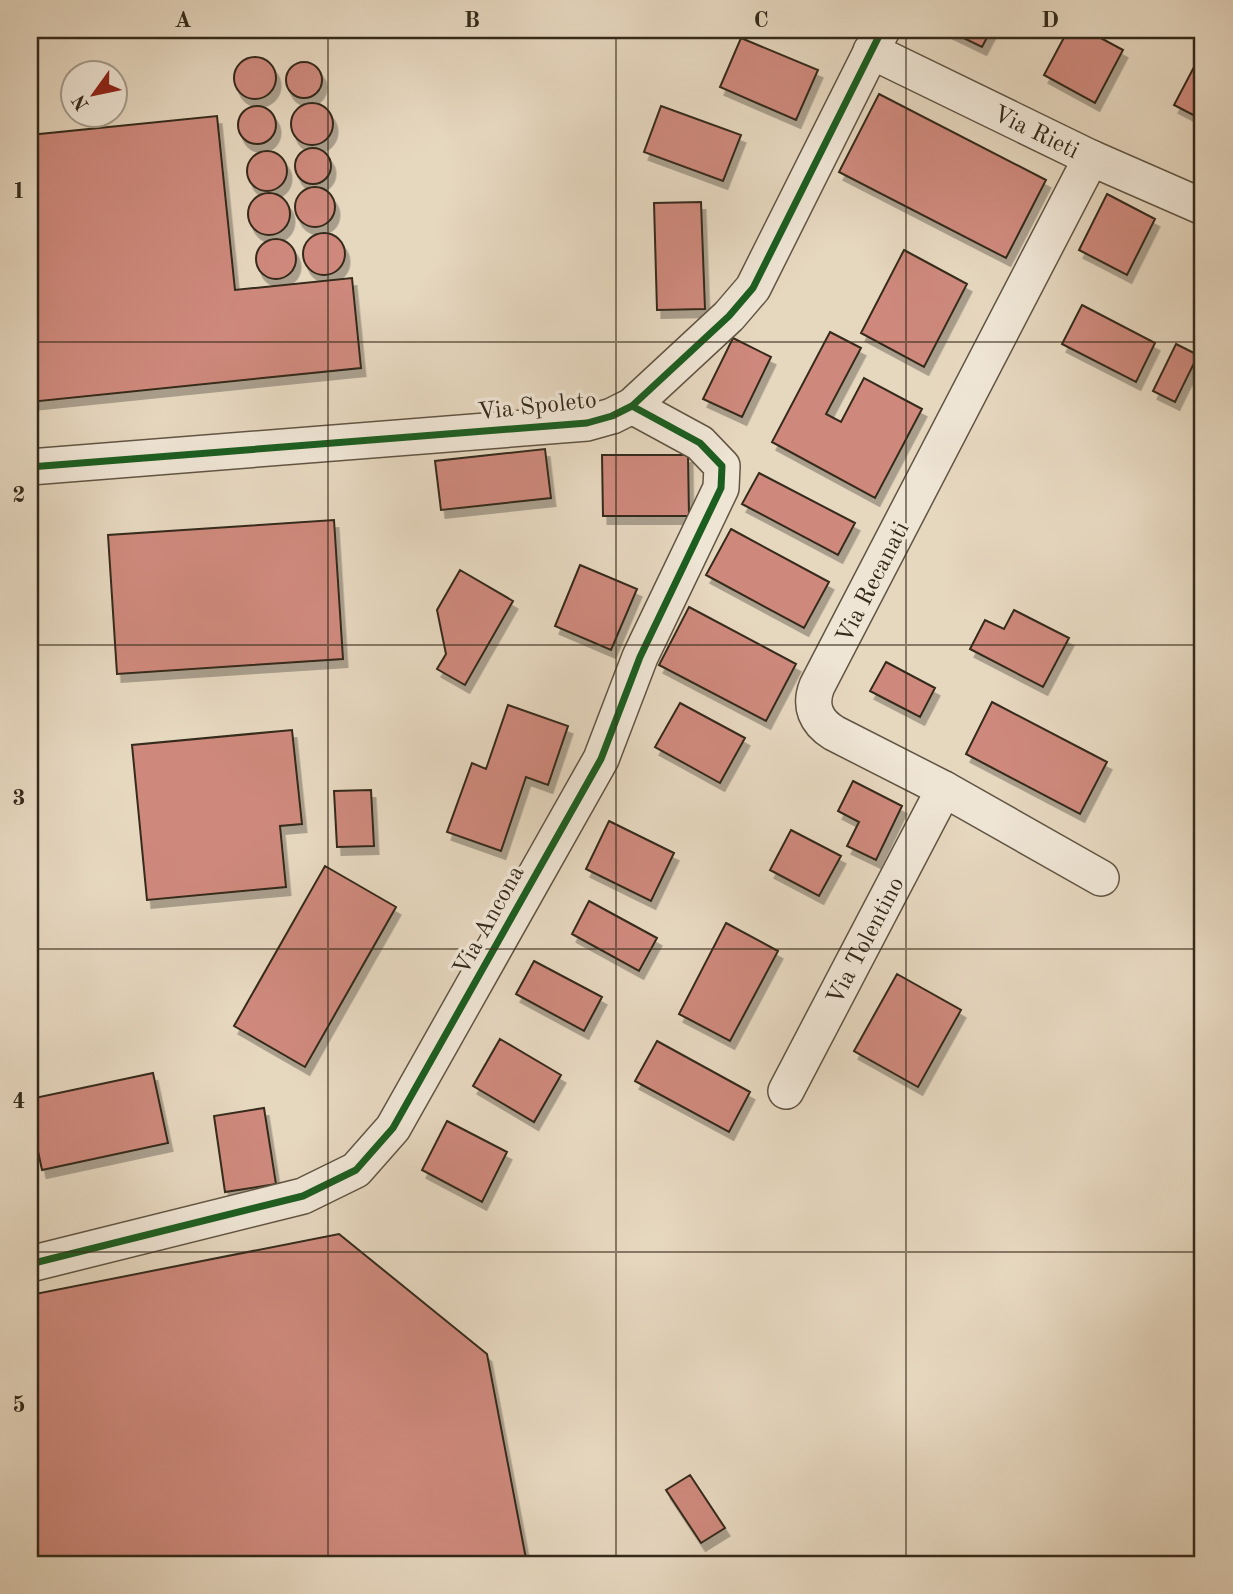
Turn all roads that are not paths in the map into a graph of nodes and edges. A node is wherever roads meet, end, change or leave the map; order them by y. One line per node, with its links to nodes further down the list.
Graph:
1 (876, 40): 2 (street, Via Rieti); 4 (street, Via Spoleto)
2 (1091, 158): 3 (street, Via Rieti); 6 (street, Via Recanati)
3 (1203, 206)
4 (632, 406): 5 (street, Via Spoleto); 9 (street, Via Ancona)
5 (30, 467)
6 (944, 789): 7 (street, Via Recanati); 8 (street, Via Tolentino)
7 (1101, 878)
8 (786, 1091)
9 (30, 1264)

